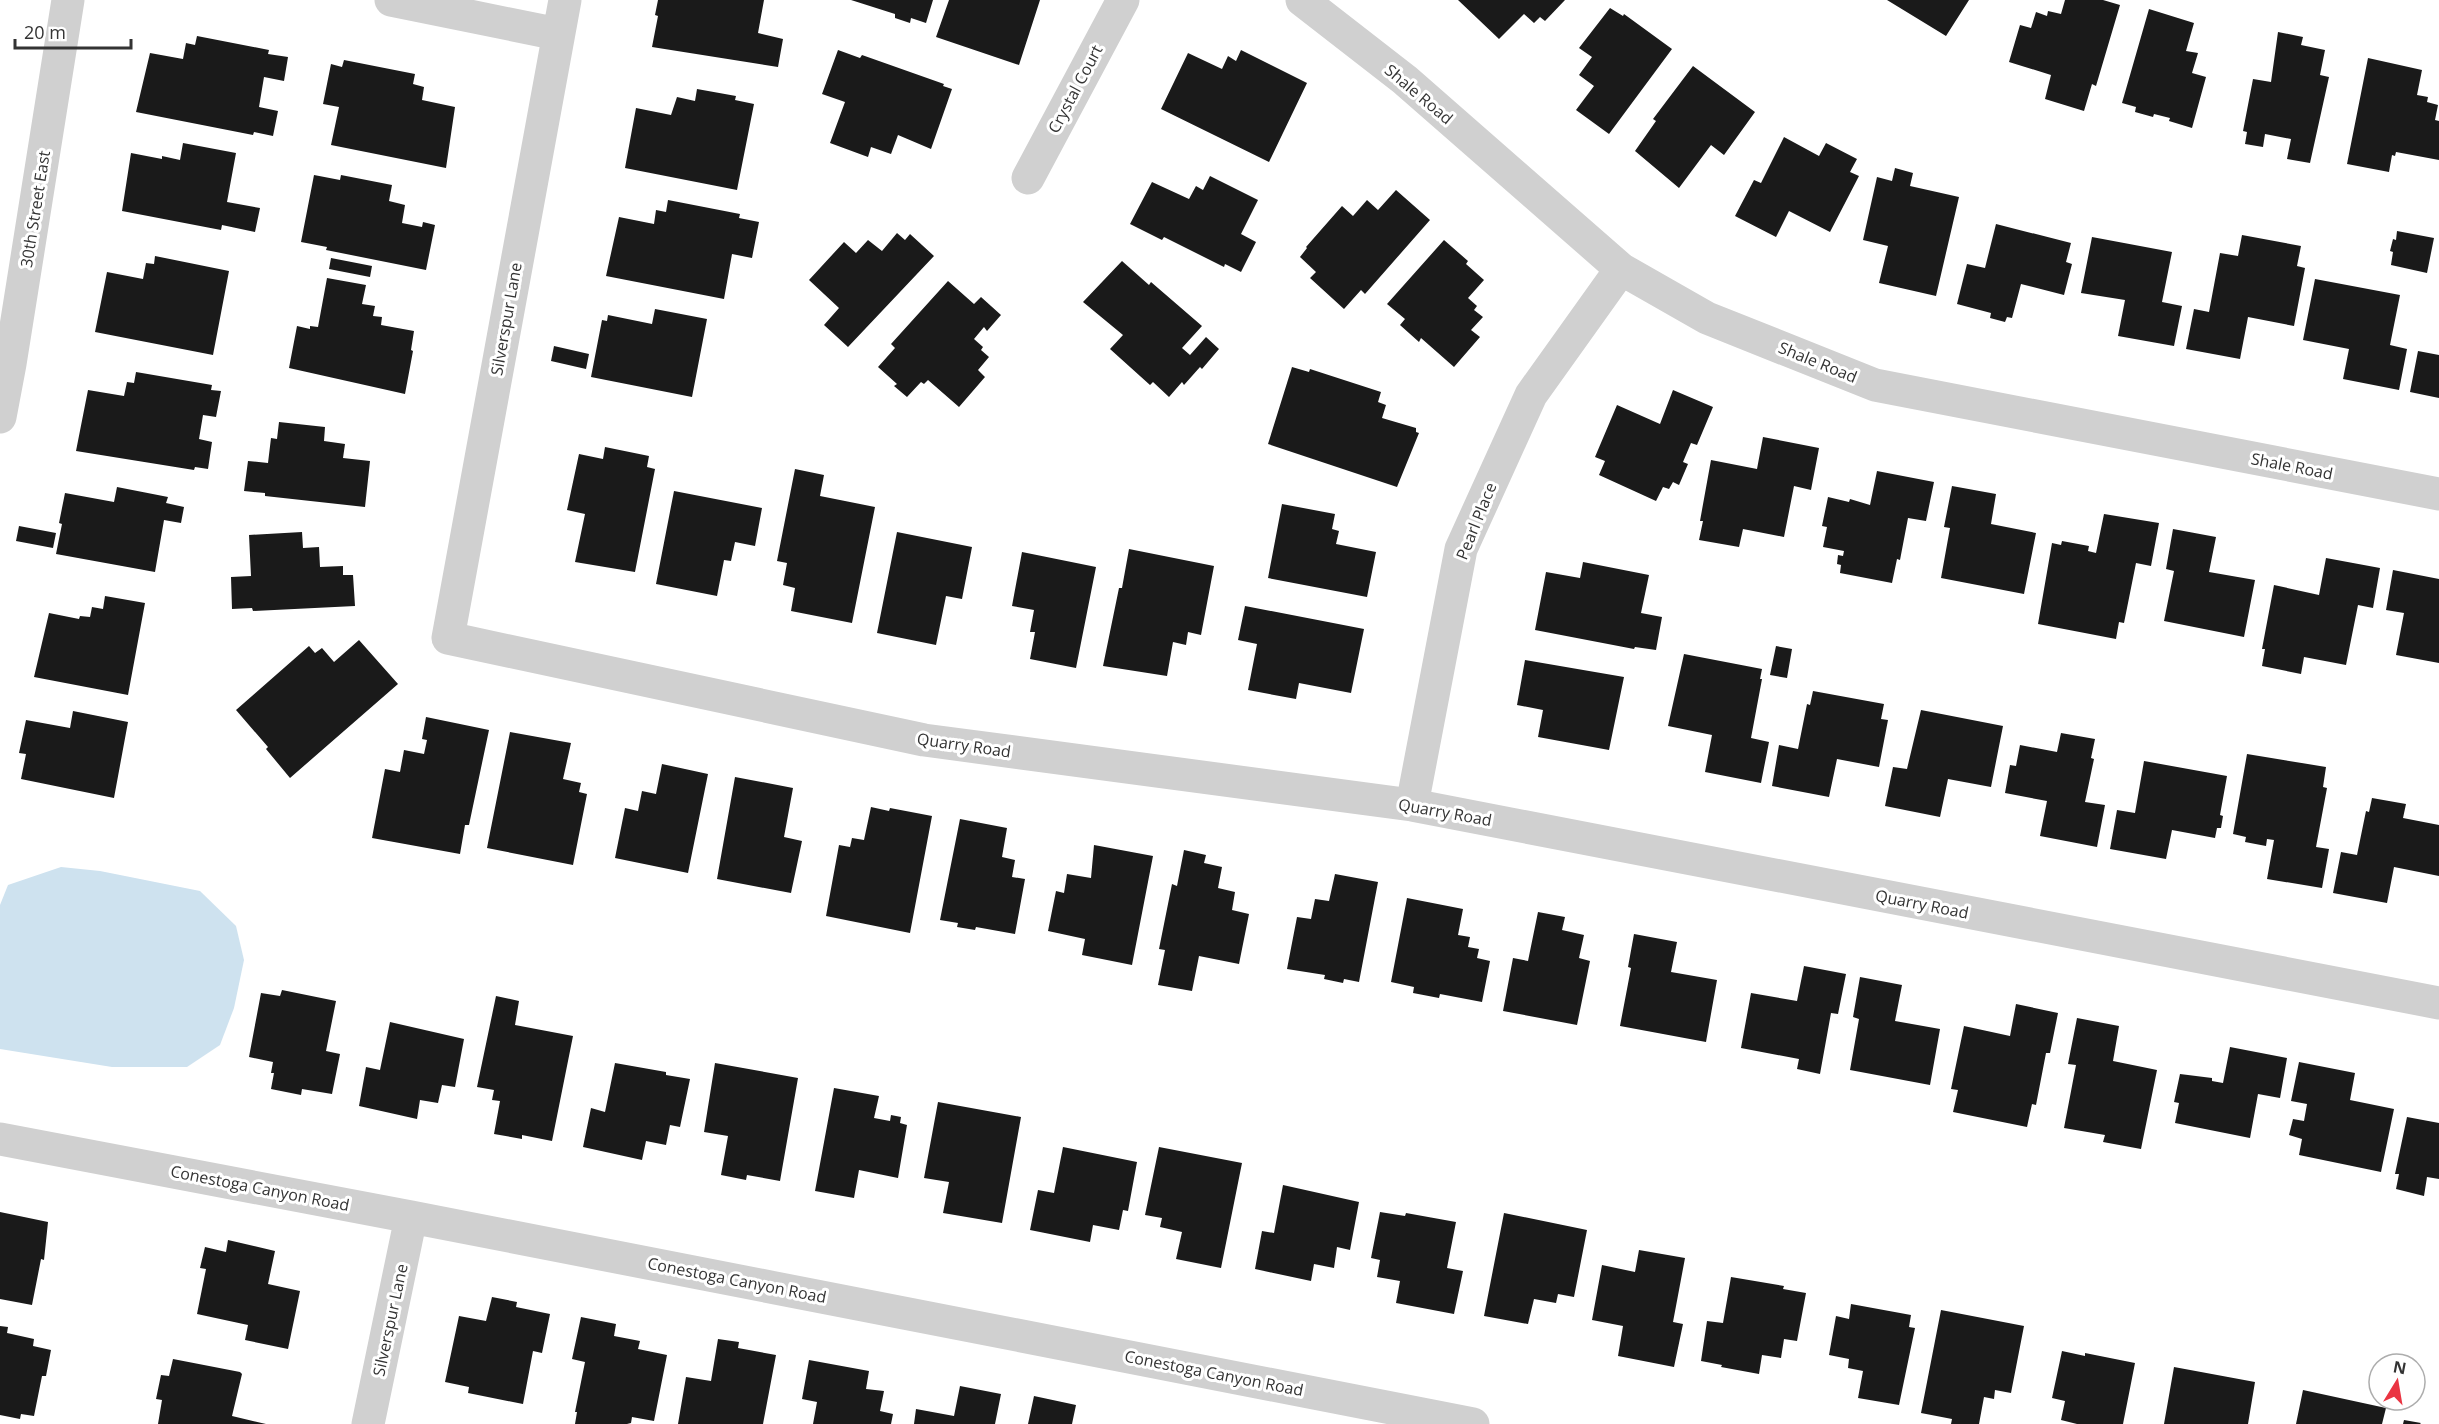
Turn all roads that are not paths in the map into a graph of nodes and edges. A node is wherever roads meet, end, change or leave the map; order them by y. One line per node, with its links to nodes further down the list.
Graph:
1 (68, 0): 9 (street, 30th Street East)
2 (391, 0): 6 (street)
3 (565, 0): 6 (street, Silverspur Lane)
4 (1123, 0): 7 (street, Crystal Court)
5 (1302, 0): 8 (street, Shale Road)
6 (558, 34): 12 (street, Silverspur Lane)
7 (1028, 178)
8 (1621, 269): 11 (street, Shale Road); 13 (street, Pearl Place)
9 (5, 363): 10 (street, 30th Street East)
10 (0, 417)
11 (2439, 494)
12 (448, 638): 13 (street, Quarry Road)
13 (1412, 805): 14 (street, Quarry Road)
14 (2439, 1003)
15 (0, 1139): 16 (street, Conestoga Canyon Road)
16 (411, 1217): 17 (street, Silverspur Lane); 18 (street, Conestoga Canyon Road)
17 (368, 1424)
18 (1473, 1424)

